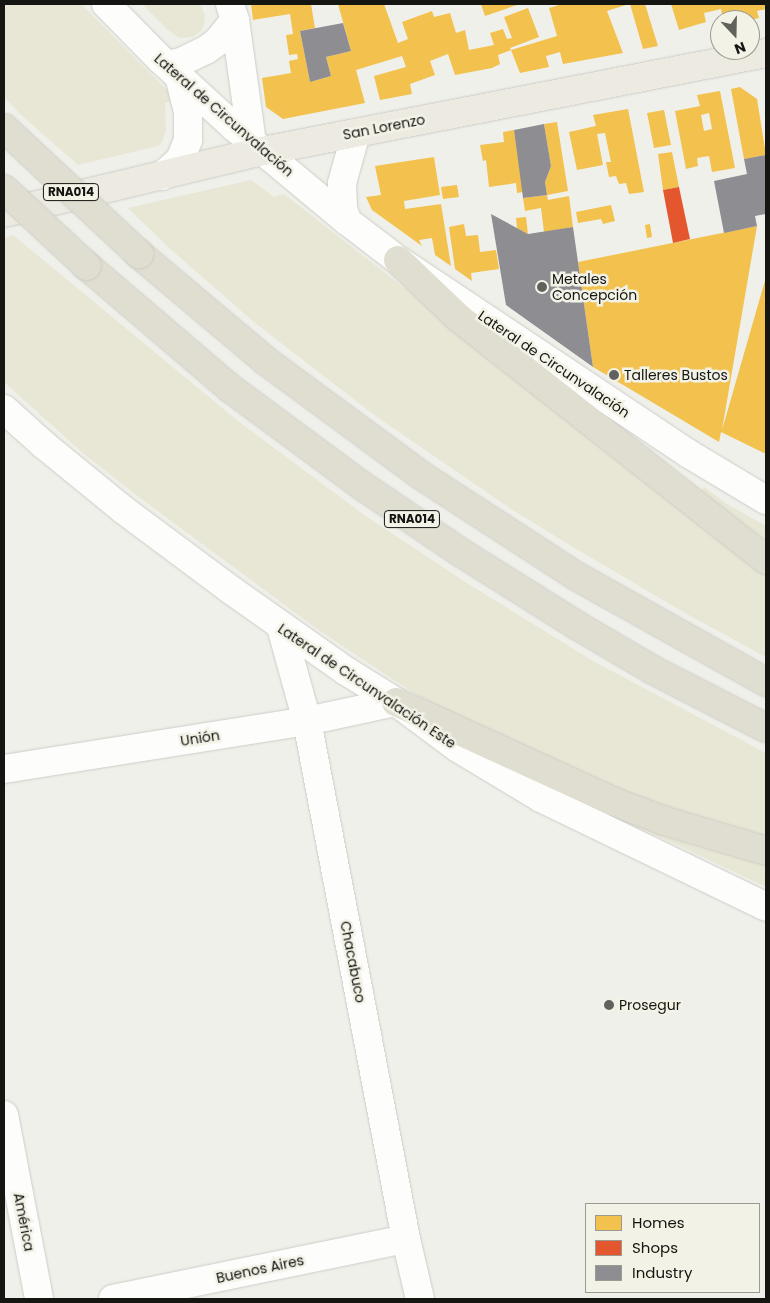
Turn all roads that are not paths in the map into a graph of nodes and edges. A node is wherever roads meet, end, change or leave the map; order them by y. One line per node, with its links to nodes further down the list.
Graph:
1 (106, 4): 4 (street, Lateral de Circunvalación)
2 (233, 12): 4 (street); 7 (street)
3 (766, 53): 6 (main road, San Lorenzo)
4 (173, 71): 7 (street, Lateral de Circunvalación); 8 (street)
5 (4, 128): 17 (highway, RNA014, bridge)
6 (356, 133): 7 (main road, San Lorenzo); 11 (street)
7 (258, 146): 8 (main road, San Lorenzo); 11 (street, Lateral de Circunvalación)
8 (162, 176): 10 (main road, San Lorenzo)
9 (4, 189): 20 (highway, RNA014, bridge)
10 (4, 212)
11 (347, 221): 12 (street, Lateral de Circunvalación)
12 (398, 260): 14 (street, Lateral de Circunvalación); 15 (highway)
13 (4, 408): 16 (street, Lateral de Circunvalación Este)
14 (766, 500)
15 (766, 560)
16 (281, 627): 18 (street, Lateral de Circunvalación Este); 19 (street, Chacabuco)
17 (766, 682)
18 (396, 702): 19 (street, Unión); 22 (highway); 23 (street, Lateral de Circunvalación Este)
19 (307, 721): 21 (street, Unión); 25 (street, Chacabuco)
20 (766, 728)
21 (4, 769)
22 (766, 851)
23 (766, 907)
24 (4, 1115): 27 (street, América)
25 (406, 1240): 26 (street, Chacabuco); 28 (street, Buenos Aires)
26 (425, 1298)
27 (39, 1299)
28 (113, 1299)

